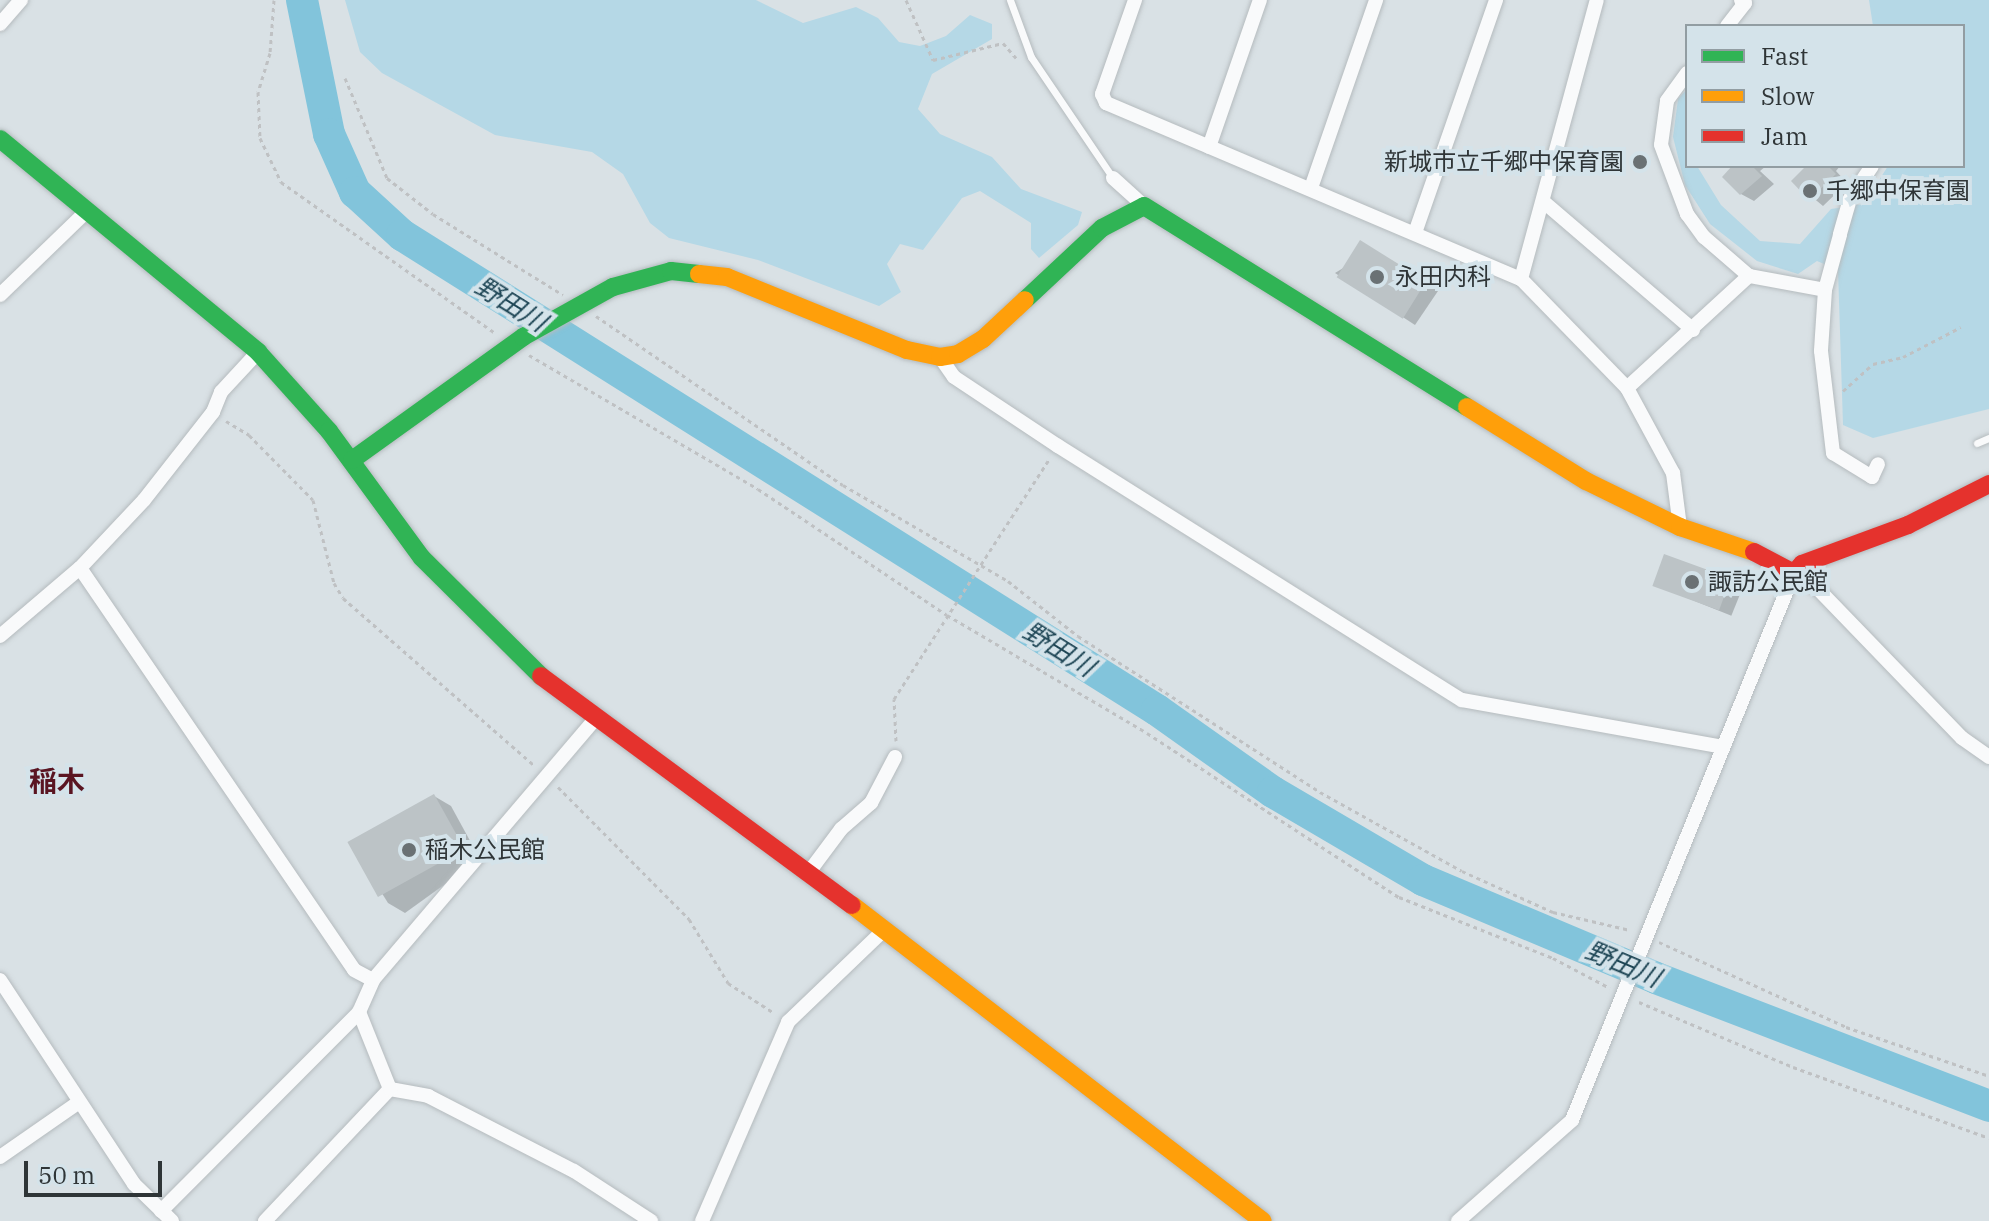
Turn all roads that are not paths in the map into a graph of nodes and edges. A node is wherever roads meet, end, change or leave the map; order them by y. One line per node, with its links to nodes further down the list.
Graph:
1 (21, 0): 9 (street)
2 (1010, 0): 15 (lane)
3 (1135, 0): 13 (street)
4 (1260, 0): 13 (street)
5 (1376, 0): 16 (street)
6 (1496, 0): 20 (street)
7 (1597, 0): 17 (street)
8 (1741, 0): 10 (street)
9 (0, 24)
10 (1729, 24)
11 (1685, 76): 21 (street)
12 (0, 139): 19 (street)
13 (1209, 147): 16 (street)
14 (1871, 168): 23 (street)
15 (1113, 178): 18 (street)
16 (1311, 188): 20 (street)
17 (1545, 203): 22 (street); 25 (street)
18 (1144, 206): 27 (street); 34 (street)
19 (87, 211): 24 (street); 26 (street)
20 (1416, 230): 22 (street)
21 (1749, 276): 23 (street); 25 (street)
22 (1521, 279): 28 (street)
23 (1825, 290): 32 (street)
24 (0, 295)
25 (1693, 330): 28 (street)
26 (258, 352): 31 (street); 35 (street)
27 (940, 357): 31 (street); 39 (street)
28 (1627, 388): 34 (street)
29 (1989, 438): 30 (lane)
30 (1977, 443)
31 (352, 460): 38 (street)
32 (1878, 464)
33 (1989, 484): 36 (street)
34 (1680, 527): 36 (street)
35 (80, 568): 37 (street); 45 (street)
36 (1794, 573): 39 (street); 41 (street)
37 (0, 636)
38 (596, 718): 42 (street); 45 (street)
39 (1723, 747): 55 (street)
40 (895, 757): 42 (street)
41 (1989, 757)
42 (809, 872): 43 (street)
43 (885, 929): 53 (street); 54 (street)
44 (0, 980): 48 (street)
45 (373, 980): 46 (street)
46 (359, 1012): 47 (street); 50 (street)
47 (390, 1089): 51 (street); 52 (street)
48 (79, 1102): 49 (street); 50 (street)
49 (0, 1157)
50 (167, 1216)
51 (265, 1221)
52 (651, 1221)
53 (702, 1221)
54 (1263, 1221)
55 (1458, 1221)

